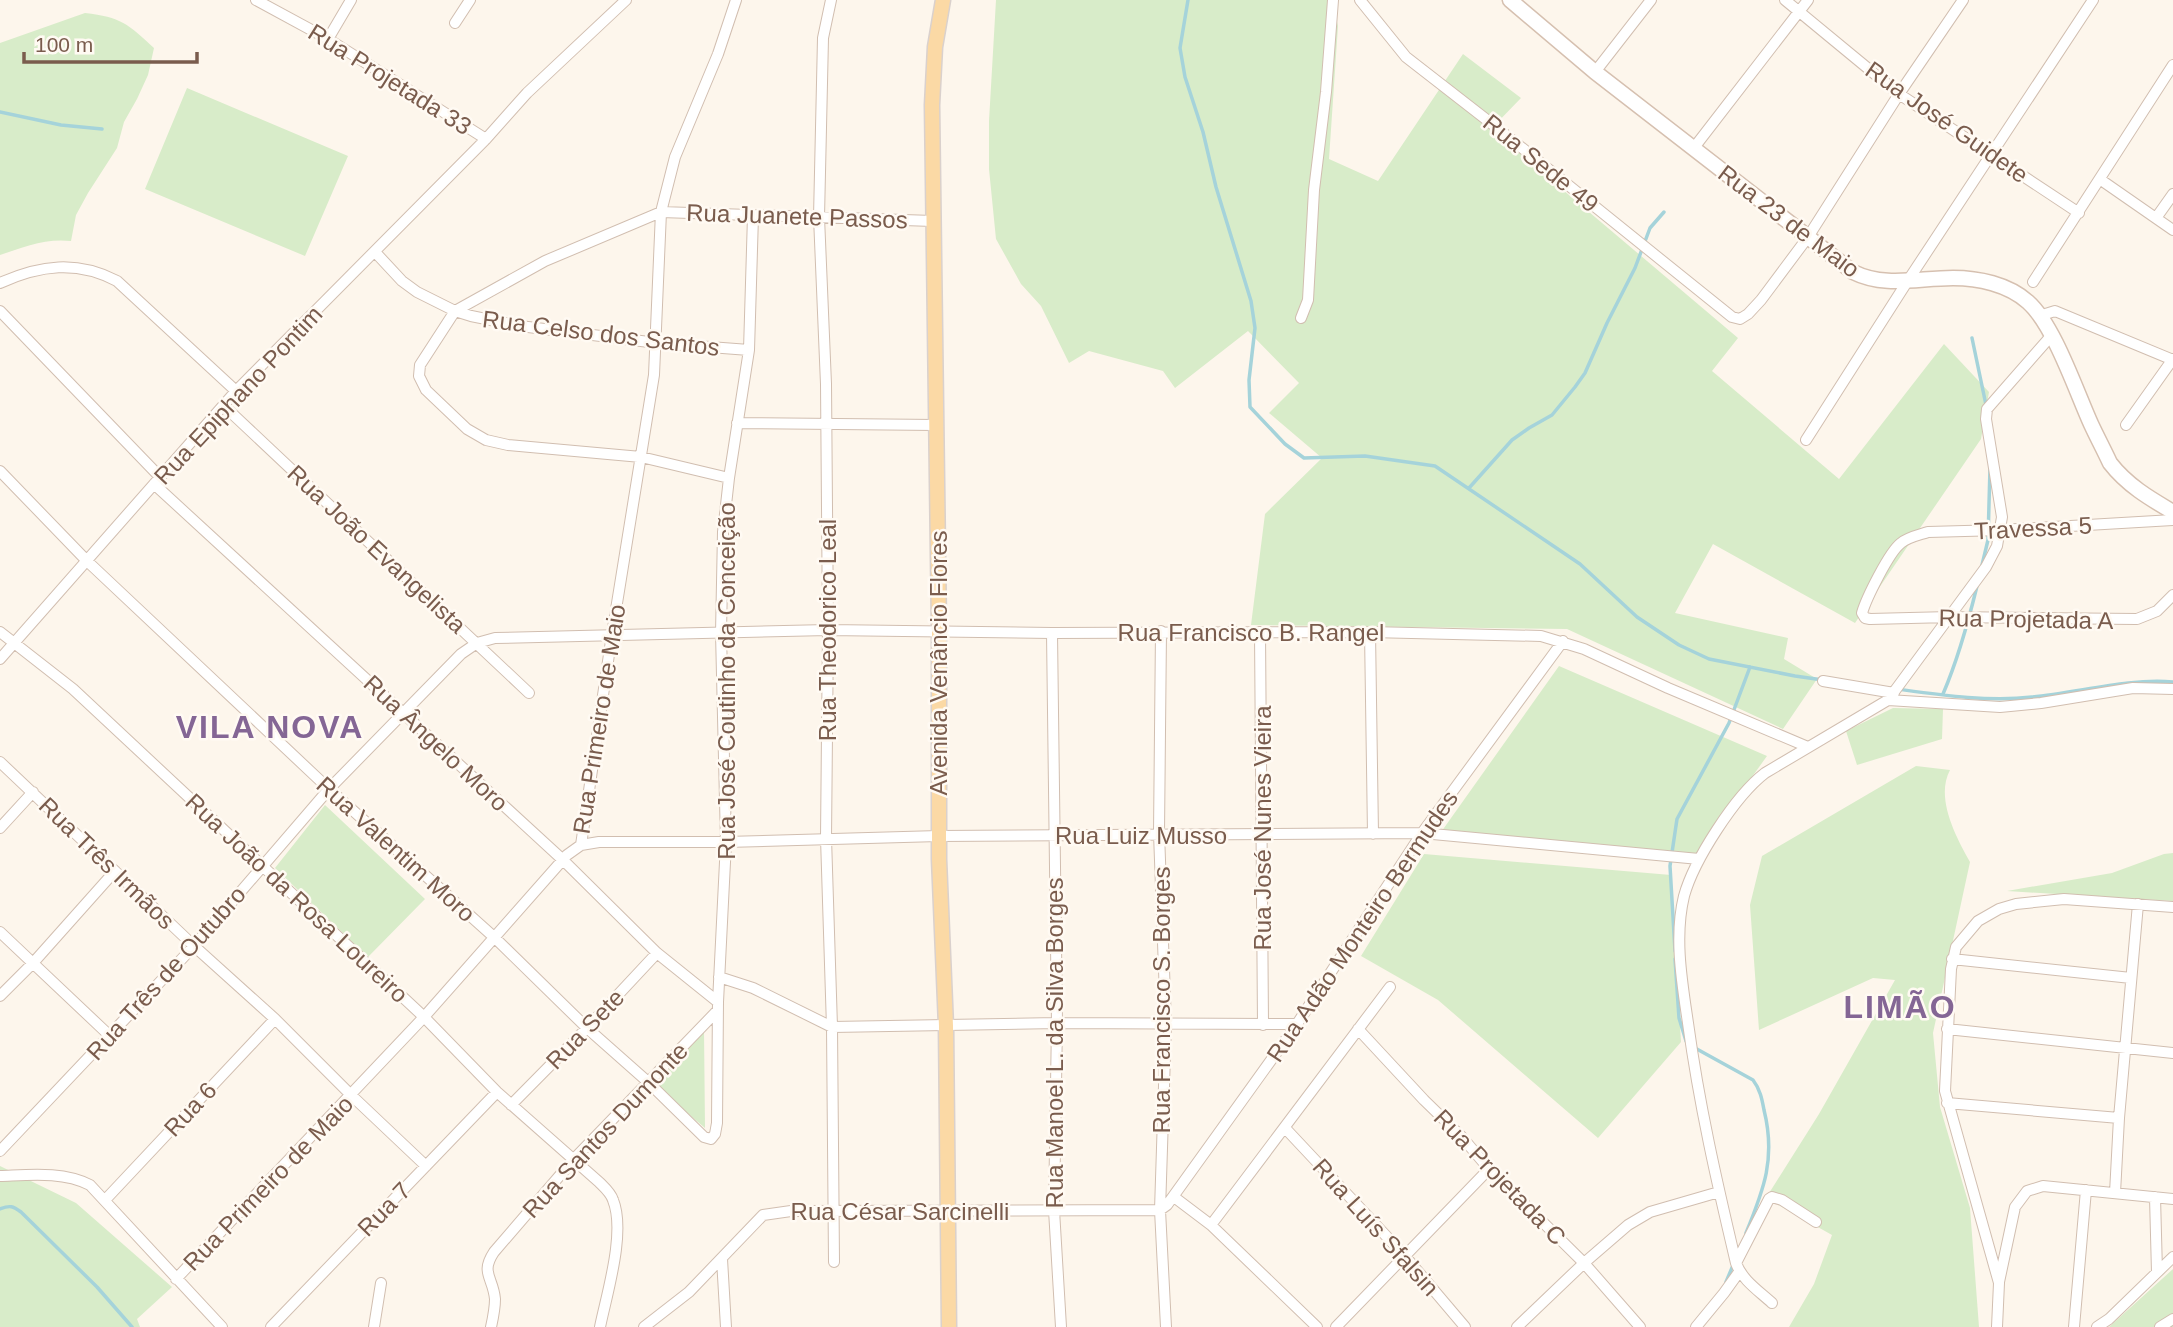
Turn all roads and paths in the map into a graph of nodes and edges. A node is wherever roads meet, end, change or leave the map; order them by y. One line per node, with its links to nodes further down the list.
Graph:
1 (256, 0): 18 (street, Rua Projetada 33)
2 (351, 0): 18 (street)
3 (470, 0): 17 (street)
4 (626, 0): 23 (street, Rua Epiphano Pontim)
5 (736, 0): 28 (street, Rua Juanete Passos)
6 (831, 0): 31 (street, Rua Theodorico Leal)
7 (943, 0): 33 (main road, Avenida Venâncio Flores)
8 (1333, 0): 43 (street)
9 (1360, 0): 35 (street, Rua Sede 49)
10 (1510, 0): 20 (street, Rua 23 de Maio)
11 (1651, 0): 20 (street)
12 (1785, 0): 16 (street, Rua José Guidete)
13 (1808, 0): 16 (street)
14 (1963, 0): 22 (street)
15 (2093, 0): 25 (street)
16 (1800, 11): 22 (street, Rua José Guidete); 24 (street)
17 (455, 23)
18 (328, 39): 23 (street, Rua Projetada 33)
19 (2173, 65): 21 (street)
20 (1595, 72): 24 (street, Rua 23 de Maio)
21 (2168, 82): 26 (street)
22 (1899, 94): 25 (street, Rua José Guidete); 35 (street)
23 (486, 139): 36 (street, Rua Epiphano Pontim)
24 (1693, 149): 35 (street, Rua 23 de Maio)
25 (1991, 155): 29 (street, Rua José Guidete); 37 (street)
26 (2101, 180): 29 (street); 32 (street)
27 (2173, 194): 32 (street)
28 (661, 212): 30 (street, Rua Juanete Passos); 41 (street, Rua Juanete Passos); 45 (street, Rua Primeiro de Maio)
29 (2079, 213): 38 (street)
30 (753, 216): 31 (street, Rua Juanete Passos); 46 (street, Rua José Coutinho da Conceição)
31 (818, 217): 33 (street, Rua Juanete Passos); 51 (street, Rua Theodorico Leal)
32 (2157, 218): 34 (street)
33 (933, 221): 52 (main road, Avenida Venâncio Flores)
34 (2173, 230)
35 (1808, 237): 37 (street, Rua 23 de Maio)
36 (375, 252): 41 (street, Rua Celso dos Santos); 48 (street, Rua Epiphano Pontim)
37 (1907, 282): 42 (street, Rua 23 de Maio); 54 (street)
38 (2033, 282)
39 (0, 283): 48 (street)
40 (0, 311): 58 (street, Rua Ângelo Moro)
41 (455, 311): 45 (street, Rua Celso dos Santos); 55 (street)
42 (2039, 316): 44 (street, Rua 23 de Maio); 47 (street)
43 (1301, 318)
44 (2052, 336): 59 (street, Rua 23 de Maio); 61 (street)
45 (657, 343): 46 (street, Rua Celso dos Santos); 55 (street, Rua Primeiro de Maio)
46 (749, 350): 50 (street, Rua José Coutinho da Conceição)
47 (2173, 360): 53 (street)
48 (236, 391): 49 (street, Rua Epiphano Pontim)
49 (224, 406): 58 (street, Rua Epiphano Pontim); 77 (street, Rua João Evangelista)
50 (737, 423): 51 (street); 57 (street, Rua José Coutinho da Conceição)
51 (826, 424): 52 (street); 66 (street, Rua Theodorico Leal)
52 (936, 425): 67 (main road, Avenida Venâncio Flores)
53 (2126, 425)
54 (1806, 440)
55 (641, 457): 57 (street); 74 (street, Rua Primeiro de Maio)
56 (0, 471): 62 (street, Rua Valentim Moro)
57 (729, 478): 73 (street, Rua José Coutinho da Conceição)
58 (157, 481): 62 (street, Rua Epiphano Pontim); 83 (street, Rua Ângelo Moro)
59 (2173, 512)
60 (2173, 520): 61 (street, Travessa 5)
61 (2001, 530): 64 (street); 65 (street, Travessa 5)
62 (87, 561): 76 (street, Rua Epiphano Pontim); 86 (street, Rua Valentim Moro)
63 (2173, 595): 64 (street, Rua Projetada A)
64 (1950, 617): 65 (street, Rua Projetada A); 82 (street)
65 (1870, 619)
66 (828, 630): 67 (street, Rua Francisco B. Rangel); 73 (street, Rua Francisco B. Rangel); 95 (street, Rua Theodorico Leal)
67 (939, 630): 69 (street, Rua Francisco B. Rangel); 94 (main road, Avenida Venâncio Flores)
68 (0, 632): 76 (street, Rua João da Rosa Loureiro)
69 (1052, 632): 70 (street, Rua Francisco B. Rangel); 92 (street, Rua Manoel L. da Silva Borges)
70 (1161, 632): 71 (street, Rua Francisco B. Rangel); 89 (street, Rua Francisco S. Borges)
71 (1261, 632): 72 (street, Rua Francisco B. Rangel); 93 (street, Rua José Nunes Vieira)
72 (1370, 632): 75 (street, Rua Francisco B. Rangel); 91 (street)
73 (721, 633): 74 (street, Rua Francisco B. Rangel); 96 (street, Rua José Coutinho da Conceição)
74 (612, 634): 77 (street, Rua Francisco B. Rangel); 97 (street, Rua Primeiro de Maio)
75 (1563, 641): 84 (street, Rua Francisco B. Rangel); 90 (street, Rua Adão Monteiro Bermudes)
76 (15, 643): 78 (street, Rua Epiphano Pontim); 100 (street, Rua João da Rosa Loureiro)
77 (477, 643): 81 (street, Rua João Evangelista); 83 (street, Rua Três de Outubro)
78 (0, 659)
79 (1823, 681): 82 (street)
80 (2173, 689): 82 (street)
81 (529, 693)
82 (1891, 697): 84 (street)
83 (404, 713): 86 (street, Rua Três de Outubro); 99 (street, Rua Ângelo Moro)
84 (1808, 747): 98 (street)
85 (0, 762): 87 (street, Rua Três Irmãos)
86 (329, 789): 100 (street, Rua Três de Outubro); 105 (street, Rua Valentim Moro)
87 (33, 792): 88 (street); 101 (street, Rua Três Irmãos)
88 (0, 828)
89 (1160, 833): 92 (street, Rua Luiz Musso); 93 (street, Rua Luiz Musso); 118 (street, Rua Francisco S. Borges)
90 (1422, 833): 91 (street, Rua Luiz Musso); 98 (street, Rua Luiz Musso); 119 (street, Rua Adão Monteiro Bermudes)
91 (1374, 834): 93 (street, Rua Luiz Musso)
92 (1053, 835): 94 (street, Rua Luiz Musso); 117 (street, Rua Manoel L. da Silva Borges)
93 (1263, 835): 120 (street, Rua José Nunes Vieira)
94 (940, 836): 95 (street, Rua Luiz Musso); 121 (main road, Avenida Venâncio Flores)
95 (826, 838): 96 (street, Rua Luiz Musso); 122 (street, Rua Theodorico Leal)
96 (726, 842): 97 (street, Rua Luiz Musso); 110 (street, Rua José Coutinho da Conceição)
97 (581, 845): 99 (street, Rua Primeiro de Maio)
98 (1699, 859): 143 (street)
99 (563, 860): 105 (street, Rua Primeiro de Maio); 107 (street, Rua Ângelo Moro)
100 (263, 866): 106 (street, Rua Três de Outubro); 115 (street, Rua João da Rosa Loureiro)
101 (116, 871): 106 (street, Rua Três Irmãos); 109 (street)
102 (2138, 904): 103 (street); 108 (street); 111 (street)
103 (2173, 906)
104 (0, 932): 109 (street)
105 (495, 938): 115 (street, Rua Primeiro de Maio); 123 (street, Rua Valentim Moro)
106 (194, 946): 116 (street, Rua Três Irmãos); 126 (street, Rua Três de Outubro)
107 (657, 953): 114 (street, Rua Ângelo Moro); 123 (street, Rua Sete)
108 (1952, 959): 111 (street); 125 (street)
109 (33, 963): 113 (street); 126 (street)
110 (719, 977): 114 (street, Rua José Coutinho da Conceição); 122 (street)
111 (2131, 978): 127 (street)
112 (1390, 987): 124 (street)
113 (0, 996)
114 (718, 1006): 129 (street, Rua Santos Dumonte); 136 (street, Rua José Coutinho da Conceição)
115 (424, 1017): 130 (street, Rua João da Rosa Loureiro); 131 (street, Rua Primeiro de Maio)
116 (275, 1019): 131 (street, Rua Três Irmãos); 147 (street, Rua 6)
117 (1057, 1023): 118 (street); 121 (street); 149 (street, Rua Manoel L. da Silva Borges)
118 (1166, 1024): 120 (street); 150 (street, Rua Francisco S. Borges)
119 (1297, 1024): 120 (street); 145 (street, Rua Adão Monteiro Bermudes)
120 (1264, 1025)
121 (946, 1026): 122 (street); 151 (main road, Avenida Venâncio Flores)
122 (832, 1027): 152 (street, Rua Theodorico Leal)
123 (587, 1028): 129 (street, Rua Valentim Moro); 133 (street, Rua Sete)
124 (1358, 1029): 135 (street); 140 (street, Rua Projetada C)
125 (1947, 1029): 127 (street); 132 (street)
126 (110, 1036): 137 (street, Rua Três de Outubro)
127 (2126, 1048): 128 (street); 134 (street)
128 (2173, 1054)
129 (649, 1082): 136 (street, Rua Valentim Moro); 138 (street, Rua Santos Dumonte)
130 (498, 1092): 133 (street, Rua João da Rosa Loureiro); 139 (street, Rua 7)
131 (351, 1095): 139 (street, Rua Três Irmãos); 162 (street, Rua Primeiro de Maio)
132 (1947, 1103): 134 (street); 164 (street)
133 (512, 1105): 138 (street, Rua João da Rosa Loureiro)
134 (2119, 1118): 144 (street)
135 (1286, 1128): 154 (street); 155 (street, Rua Luís Sfalsin)
136 (704, 1137)
137 (0, 1151)
138 (574, 1160): 170 (street, Rua Santos Dumonte); 171 (street, Rua João da Rosa Loureiro)
139 (426, 1166): 168 (street, Rua 7)
140 (1489, 1169): 155 (street); 159 (street, Rua Projetada C)
141 (0, 1176): 147 (street)
142 (2085, 1190): 144 (street); 164 (street); 184 (street)
143 (1719, 1192): 159 (street); 160 (street)
144 (2115, 1193): 146 (street)
145 (1174, 1196): 150 (street, Rua Adão Monteiro Bermudes); 154 (street)
146 (2155, 1197): 148 (street); 161 (street)
147 (106, 1199): 162 (street)
148 (2173, 1199)
149 (1054, 1210): 150 (street, Rua César Sarcinelli); 151 (street, Rua César Sarcinelli); 175 (street, Rua Manoel L. da Silva Borges)
150 (1160, 1210): 176 (street, Rua Francisco S. Borges)
151 (948, 1211): 152 (street, Rua César Sarcinelli); 174 (main road, Avenida Venâncio Flores)
152 (833, 1212): 157 (street, Rua César Sarcinelli); 158 (street, Rua Theodorico Leal)
153 (1816, 1223): 160 (street)
154 (1211, 1226): 177 (street)
155 (1404, 1255): 178 (street); 179 (street, Rua Luís Sfalsin)
156 (2173, 1256): 161 (street)
157 (722, 1259): 172 (street, Rua César Sarcinelli); 173 (street)
158 (834, 1262)
159 (1584, 1263): 180 (street); 181 (street, Rua Projetada C)
160 (1737, 1267): 165 (street); 182 (street)
161 (2157, 1272): 185 (street)
162 (176, 1279): 167 (street)
163 (380, 1283): 169 (street)
164 (1999, 1283): 183 (street)
165 (1772, 1303)
166 (2173, 1319): 186 (street)
167 (222, 1327)
168 (271, 1327)
169 (374, 1327)
170 (491, 1327)
171 (600, 1327)
172 (644, 1327)
173 (726, 1327)
174 (949, 1327)
175 (1061, 1327)
176 (1166, 1327)
177 (1317, 1327)
178 (1336, 1327)
179 (1465, 1327)
180 (1517, 1327)
181 (1640, 1327)
182 (1696, 1327)
183 (1997, 1327)
184 (2074, 1327)
185 (2097, 1327)
186 (2160, 1327)

